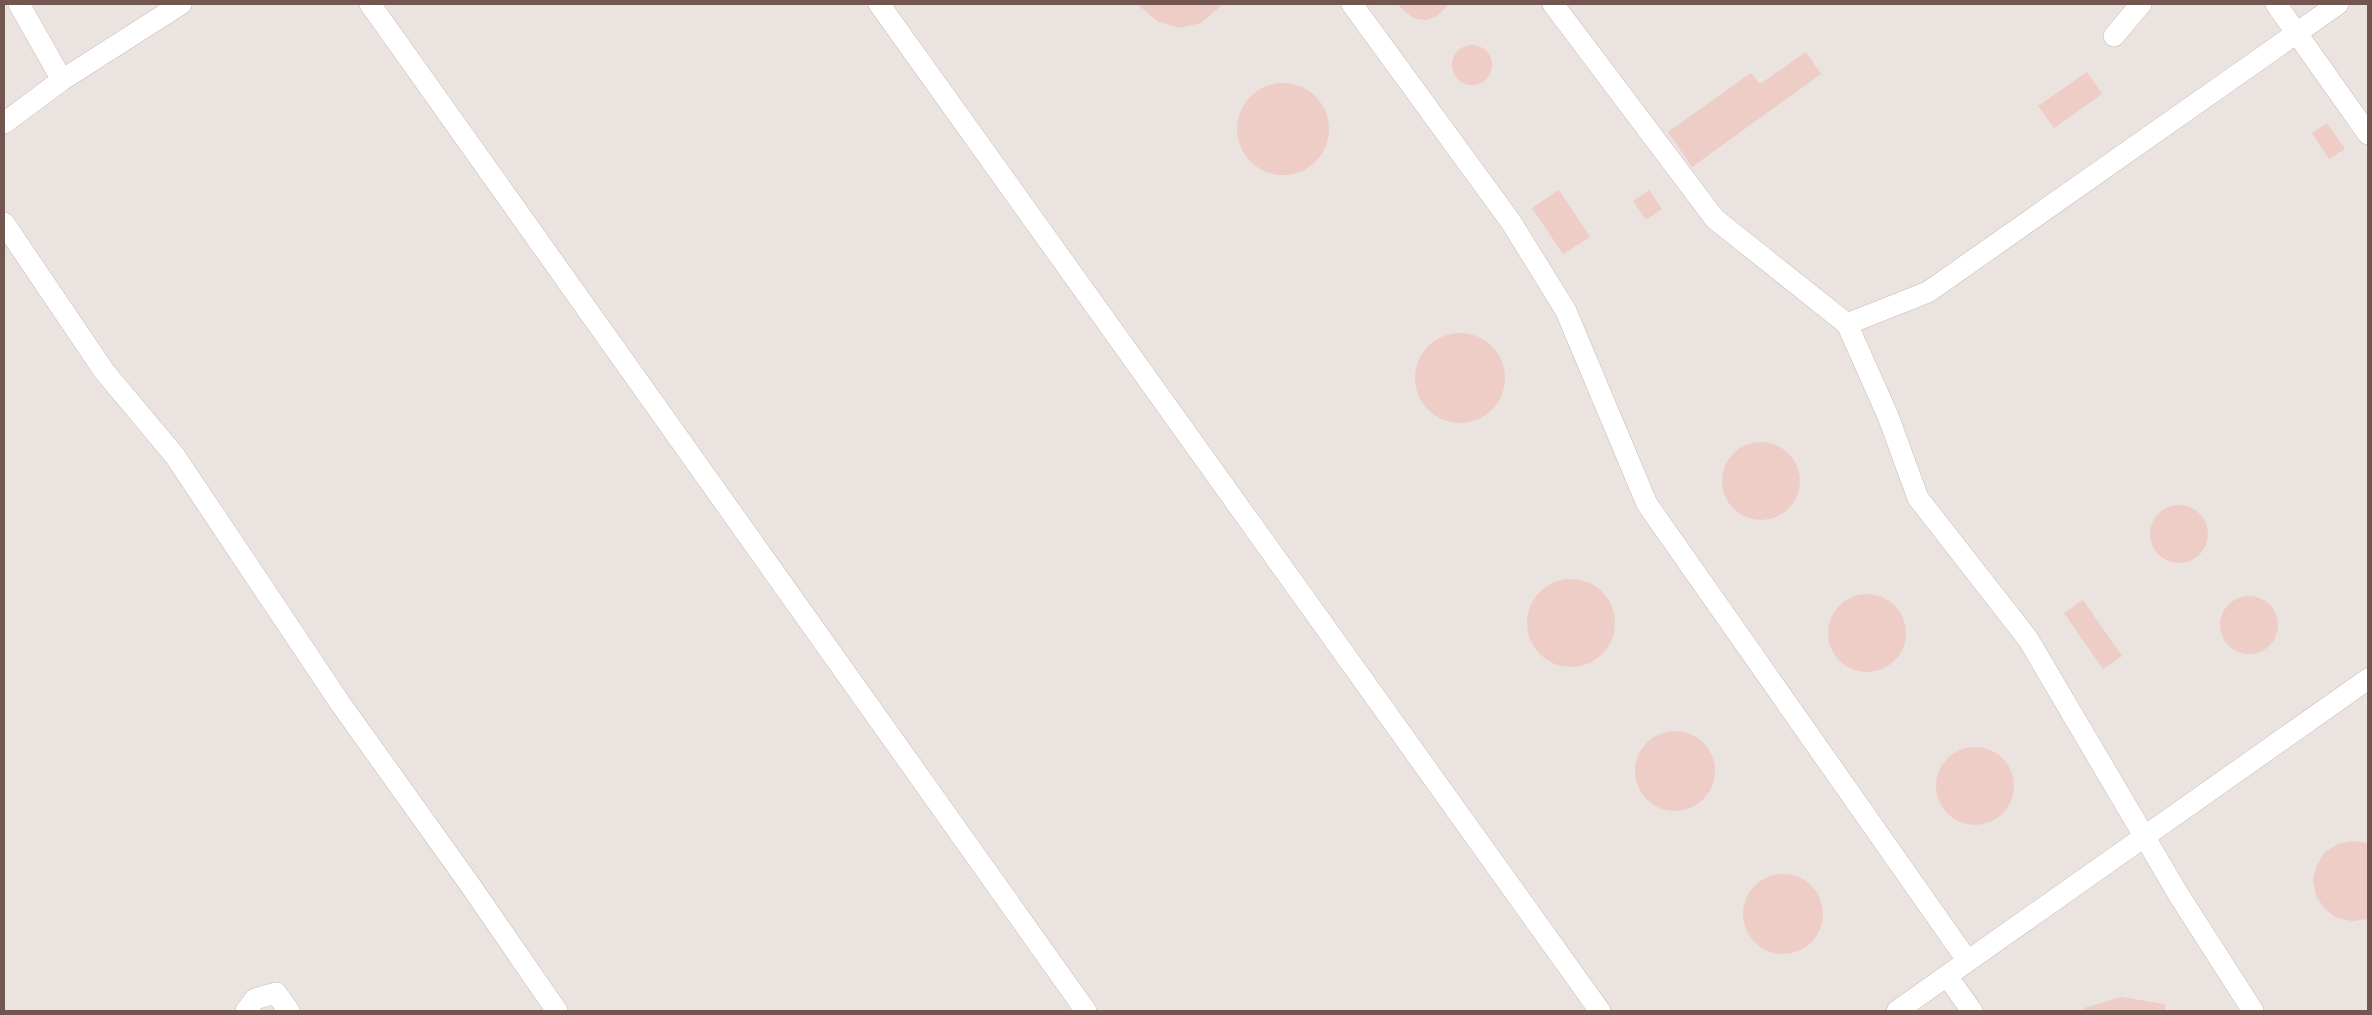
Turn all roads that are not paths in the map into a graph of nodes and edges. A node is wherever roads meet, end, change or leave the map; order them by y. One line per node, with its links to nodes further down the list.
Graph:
1 (20, 4): 12 (lane)
2 (181, 4): 12 (lane)
3 (370, 4): 24 (lane)
4 (879, 4): 25 (lane)
5 (1352, 4): 19 (lane)
6 (1553, 4): 16 (lane)
7 (2141, 4): 11 (lane)
8 (2276, 4): 10 (lane)
9 (2338, 4): 10 (lane)
10 (2296, 33): 14 (lane); 16 (lane)
11 (2114, 36)
12 (62, 80): 13 (lane)
13 (4, 123)
14 (2368, 134)
15 (4, 223): 23 (lane)
16 (1847, 324): 18 (lane)
17 (2365, 688): 18 (lane)
18 (2145, 838): 19 (lane); 28 (lane)
19 (1967, 960): 20 (lane)
20 (1947, 976): 26 (lane); 27 (lane)
21 (246, 1011): 22 (lane)
22 (290, 1011)
23 (557, 1011)
24 (1086, 1011)
25 (1600, 1011)
26 (1897, 1011)
27 (1972, 1011)
28 (2253, 1011)

